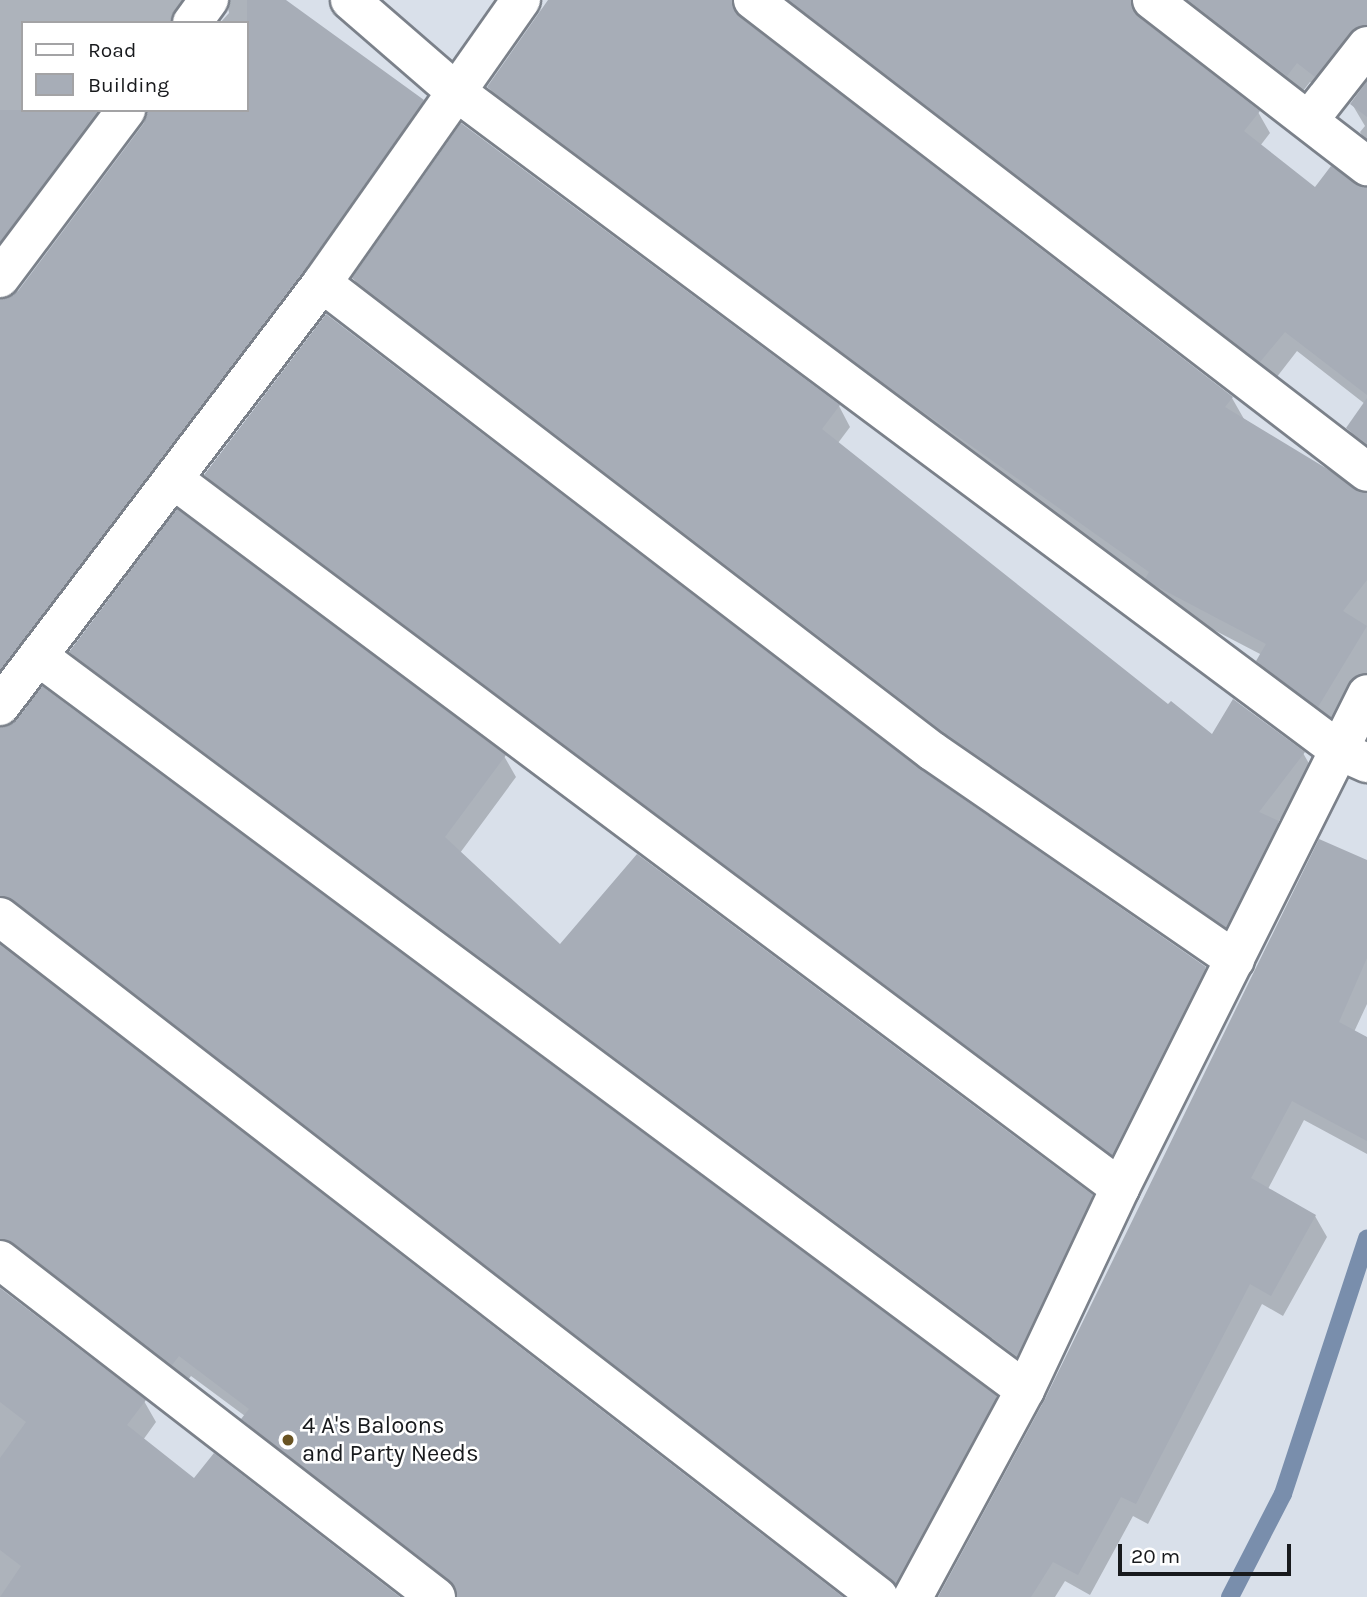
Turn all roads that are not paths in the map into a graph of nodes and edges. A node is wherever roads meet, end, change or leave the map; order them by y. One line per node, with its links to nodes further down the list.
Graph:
1 (209, 0): 6 (street)
2 (350, 0): 8 (street)
3 (521, 0): 8 (street)
4 (753, 0): 14 (street)
5 (1152, 0): 10 (street)
6 (193, 21)
7 (1367, 46): 10 (street)
8 (454, 90): 13 (street); 19 (street)
9 (124, 112): 12 (street)
10 (1309, 120): 11 (street)
11 (1367, 166)
12 (0, 278)
13 (322, 283): 15 (street); 21 (street)
14 (1367, 472)
15 (173, 479): 16 (street); 22 (street)
16 (38, 656): 18 (street); 24 (street)
17 (1367, 694): 19 (street)
18 (0, 706)
19 (1354, 757): 21 (street)
20 (0, 917): 26 (street)
21 (1235, 960): 22 (street)
22 (1120, 1188): 24 (street)
23 (0, 1260): 25 (street)
24 (1025, 1390): 27 (street)
25 (436, 1597)
26 (880, 1597)
27 (913, 1597)

